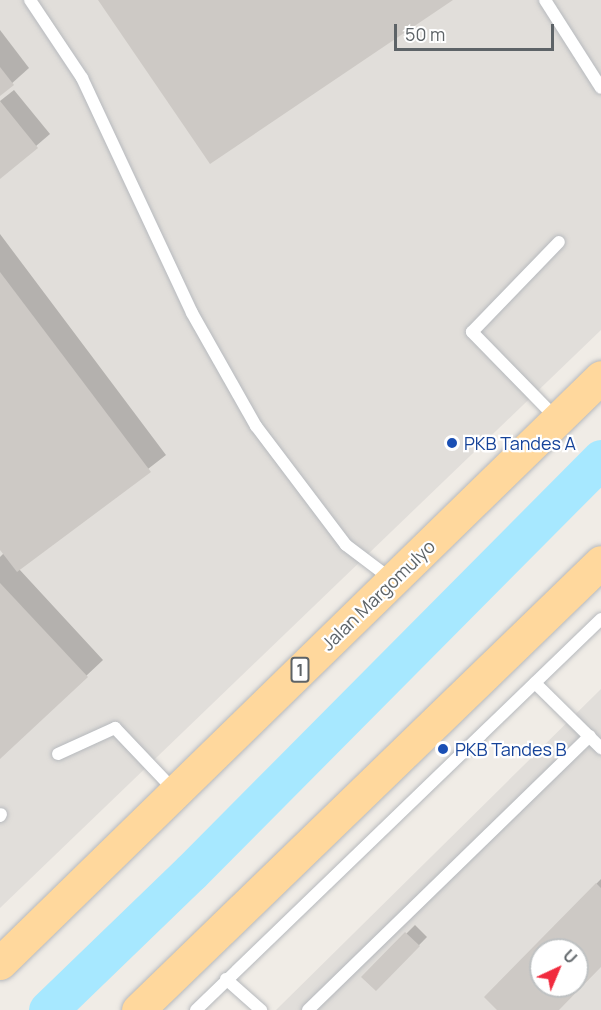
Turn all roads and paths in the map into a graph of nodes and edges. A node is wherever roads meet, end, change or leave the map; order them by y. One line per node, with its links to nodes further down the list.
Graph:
1 (30, 0): 8 (lane)
2 (545, 0): 3 (lane)
3 (601, 88)
4 (560, 242): 6 (lane)
5 (601, 377): 6 (highway, Jalan Margomulyo / 1)
6 (557, 420): 8 (highway, Jalan Margomulyo / 1)
7 (601, 562): 17 (highway)
8 (393, 581): 14 (highway, Jalan Margomulyo / 1)
9 (601, 620): 10 (lane)
10 (536, 683): 11 (lane); 16 (lane)
11 (590, 736): 12 (lane); 20 (lane)
12 (601, 748)
13 (58, 754): 14 (lane)
14 (175, 790): 15 (highway, Jalan Margomulyo / 1)
15 (0, 963)
16 (226, 979): 18 (lane); 19 (lane)
17 (138, 1010)
18 (196, 1010)
19 (261, 1010)
20 (308, 1010)

